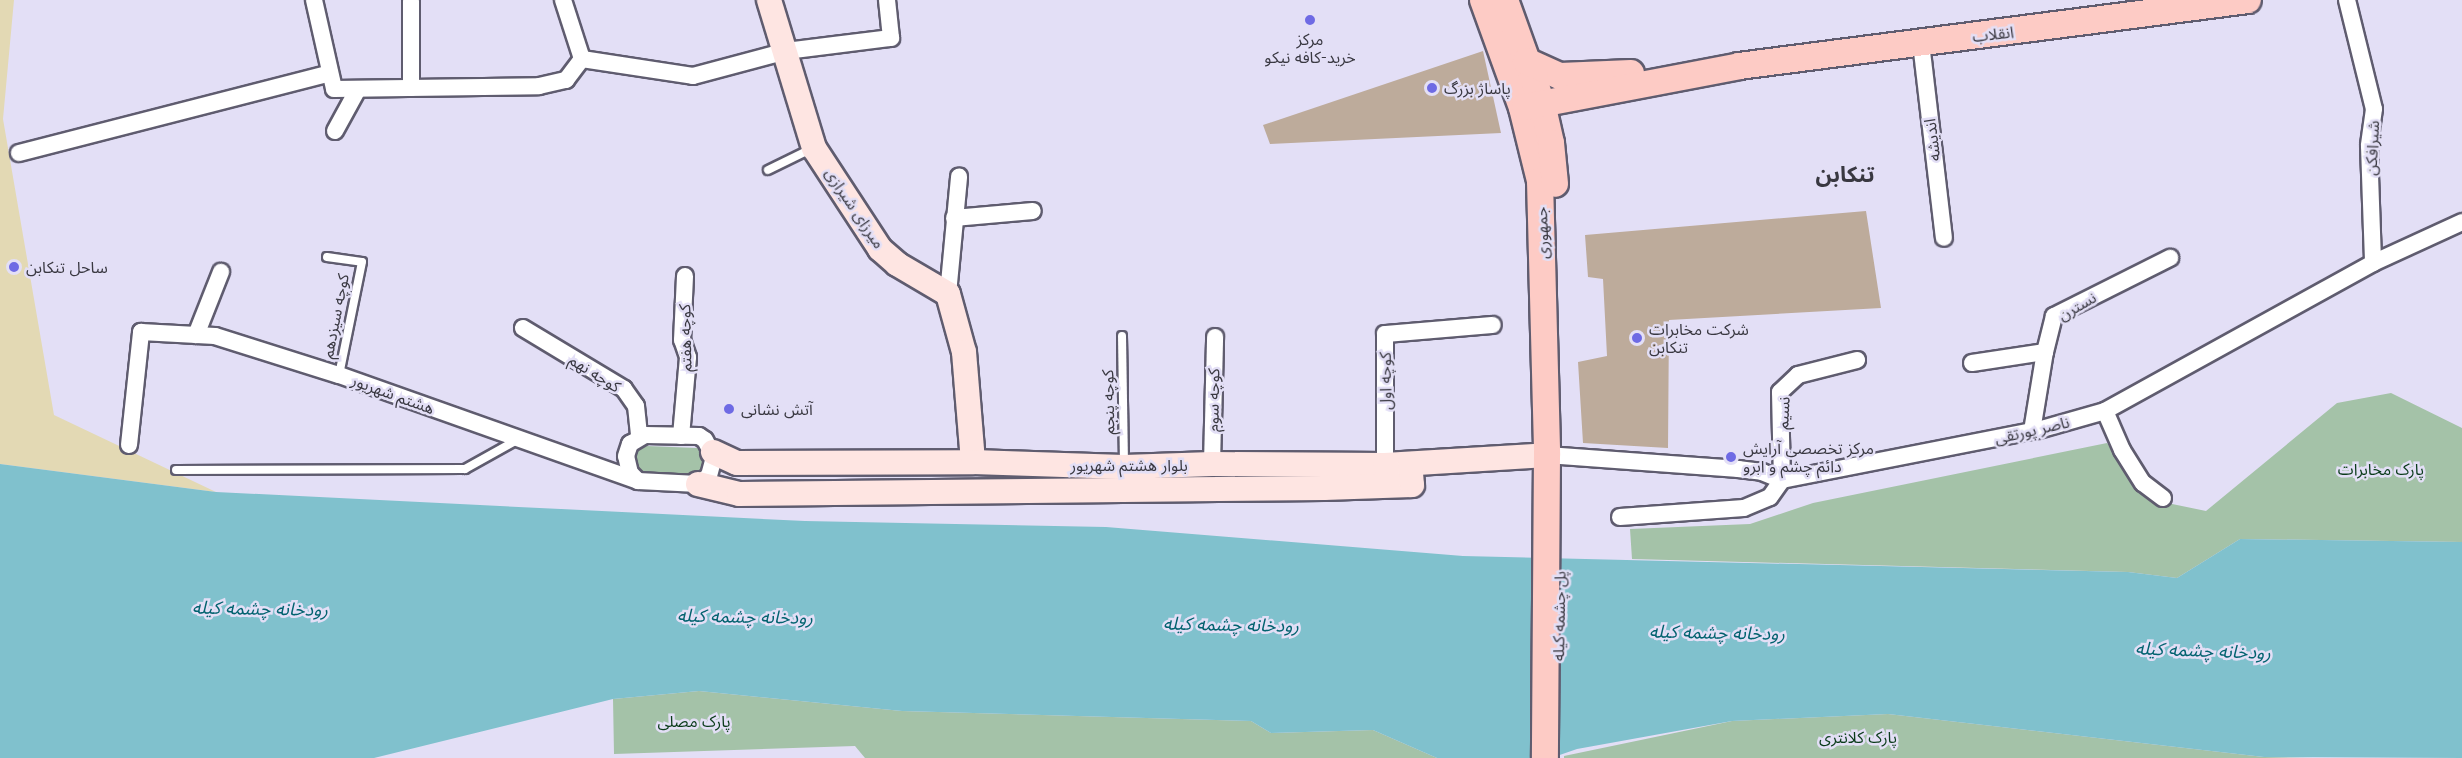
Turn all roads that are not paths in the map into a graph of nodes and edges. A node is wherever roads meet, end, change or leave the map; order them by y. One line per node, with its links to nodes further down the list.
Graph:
1 (314, 0): 16 (street)
2 (563, 0): 13 (street)
3 (769, 0): 12 (street, میرزای شیرازی)
4 (887, 0): 12 (street)
5 (1484, 0): 19 (main road, جمهوری)
6 (1505, 0): 14 (main road, جمهوری)
7 (2248, 0): 10 (main road, انقلاب)
8 (2347, 0): 31 (street, شیرافکن)
9 (411, 1): 17 (street)
10 (2157, 6): 11 (main road, انقلاب)
11 (1921, 43): 15 (main road, انقلاب); 28 (street, اندیشه)
12 (786, 51): 13 (street); 21 (street, میرزای شیرازی)
13 (582, 59): 17 (street)
14 (1526, 61): 15 (main road, انقلاب); 19 (main road, جمهوری)
15 (1739, 66): 19 (main road, انقلاب)
16 (330, 73): 18 (street); 22 (street)
17 (411, 88): 18 (street)
18 (358, 89): 20 (street)
19 (1532, 105): 53 (main road, جمهوری)
20 (335, 131)
21 (814, 148): 23 (lane); 34 (street, میرزای شیرازی)
22 (19, 153)
23 (768, 170)
24 (959, 177): 26 (street)
25 (1033, 211): 26 (street)
26 (954, 218): 34 (street)
27 (2462, 222): 31 (street, ناصر پورتقی)
28 (1944, 238)
29 (327, 257): 43 (lane, کوچه سیزدهم)
30 (2170, 258): 40 (street, نسترن)
31 (2373, 263): 44 (street, ناصر پورتقی)
32 (221, 272): 37 (street)
33 (685, 276): 46 (street, کوچه هفتم)
34 (948, 294): 51 (street)
35 (1493, 325): 54 (street, کوچه اول)
36 (523, 328): 47 (street, کوچه نهم)
37 (196, 335): 43 (street, هشتم شهریور); 49 (street, هشتم شهریور)
38 (1122, 336): 55 (lane, کوچه پنجم)
39 (1215, 337): 52 (street, کوچه سوم)
40 (2045, 352): 42 (street); 45 (street, نسترن)
41 (1857, 360): 58 (street, نسیم)
42 (1972, 363)
43 (339, 375): 48 (street, هشتم شهریور)
44 (2105, 411): 45 (street, ناصر پورتقی); 61 (street)
45 (2032, 431): 58 (street, ناصر پورتقی)
46 (681, 436): 47 (street); 50 (street)
47 (639, 437): 59 (street)
48 (518, 439): 56 (lane); 59 (street, هشتم شهریور)
49 (129, 445)
50 (713, 452): 51 (street, بلوار هشتم شهریور); 60 (street)
51 (973, 462): 55 (street, بلوار هشتم شهریور)
52 (1212, 464): 54 (street, بلوار هشتم شهریور); 55 (street, بلوار هشتم شهریور)
53 (1554, 464): 57 (street, بلوار هشتم شهریور); 58 (street, ناصر پورتقی); 63 (main road, پل چشمه کیله); 64 (main road, پل چشمه کیله)
54 (1386, 465): 57 (street, بلوار هشتم شهریور)
55 (1124, 467)
56 (176, 470)
57 (1411, 474): 60 (street, بلوار هشتم شهریور)
58 (1782, 480): 62 (street)
59 (638, 481): 60 (street, هشتم شهریور)
60 (698, 484)
61 (2163, 498)
62 (1620, 517)
63 (1545, 758)
64 (1557, 758)

